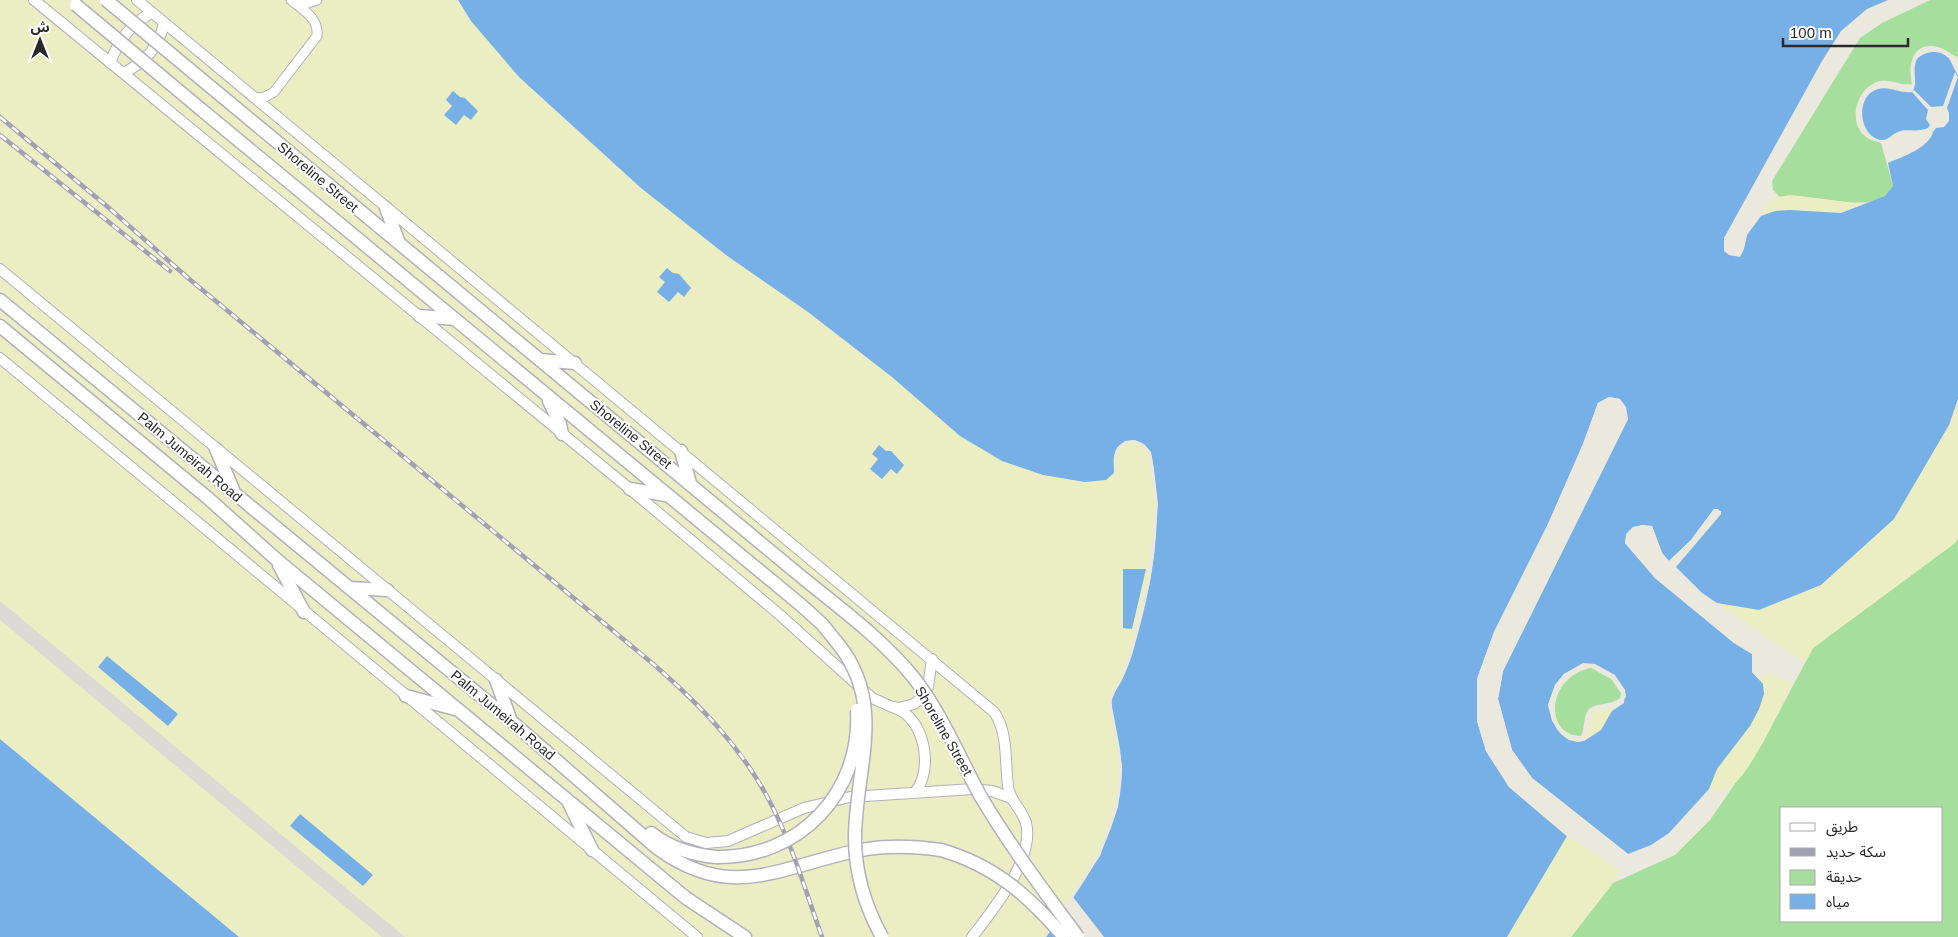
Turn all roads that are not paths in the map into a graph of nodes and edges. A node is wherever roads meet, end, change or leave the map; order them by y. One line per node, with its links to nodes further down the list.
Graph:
1 (34, 0): 9 (street)
2 (106, 0): 13 (main road, Shoreline Street, bridge)
3 (137, 0): 7 (street)
4 (317, 0): 6 (street)
5 (73, 2): 17 (main road, Shoreline Street, bridge)
6 (293, 2): 11 (street)
7 (151, 13): 8 (street); 9 (street)
8 (164, 23): 10 (street); 11 (street)
9 (110, 63): 10 (street)
10 (124, 73): 16 (street)
11 (254, 98): 12 (street)
12 (386, 208): 13 (main road); 21 (street)
13 (399, 243): 20 (main road, Shoreline Street)
14 (0, 269): 24 (street)
15 (0, 300): 28 (main road, Palm Jumeirah Road)
16 (420, 316): 17 (main road); 23 (street)
17 (455, 319): 22 (main road, Shoreline Street)
18 (0, 326): 30 (main road, Palm Jumeirah Road)
19 (0, 358): 33 (street)
20 (540, 360): 21 (main road); 26 (main road, Shoreline Street)
21 (575, 363): 25 (street)
22 (547, 397): 23 (main road); 29 (main road, Shoreline Street)
23 (562, 434): 27 (street)
24 (216, 448): 28 (main road); 32 (street)
25 (681, 451): 26 (main road); 35 (street)
26 (690, 482): 51 (main road, Shoreline Street, bridge)
27 (630, 489): 29 (main road); 38 (street)
28 (235, 494): 31 (main road, Palm Jumeirah Road)
29 (666, 495): 34 (main road, Shoreline Street)
30 (277, 560): 33 (main road); 39 (main road, Palm Jumeirah Road)
31 (350, 588): 32 (main road); 40 (main road, Palm Jumeirah Road)
32 (387, 590): 36 (street)
33 (304, 612): 37 (street)
34 (839, 645): 44 (main road, bridge); 48 (main road, Shoreline Street, bridge)
35 (932, 660): 38 (street); 42 (street)
36 (496, 680): 40 (main road); 41 (street)
37 (406, 696): 39 (main road); 45 (street)
38 (892, 707): 41 (street)
39 (460, 710): 43 (main road, Palm Jumeirah Road)
40 (510, 721): 44 (main road, Palm Jumeirah Road)
41 (915, 792): 42 (street)
42 (1011, 798): 49 (street)
43 (566, 799): 45 (main road); 47 (main road, Palm Jumeirah Road)
44 (605, 802): 50 (main road, Palm Jumeirah Road, bridge)
45 (592, 850): 46 (street)
46 (697, 937)
47 (745, 937)
48 (882, 937)
49 (972, 937)
50 (1064, 937)
51 (1078, 937)

